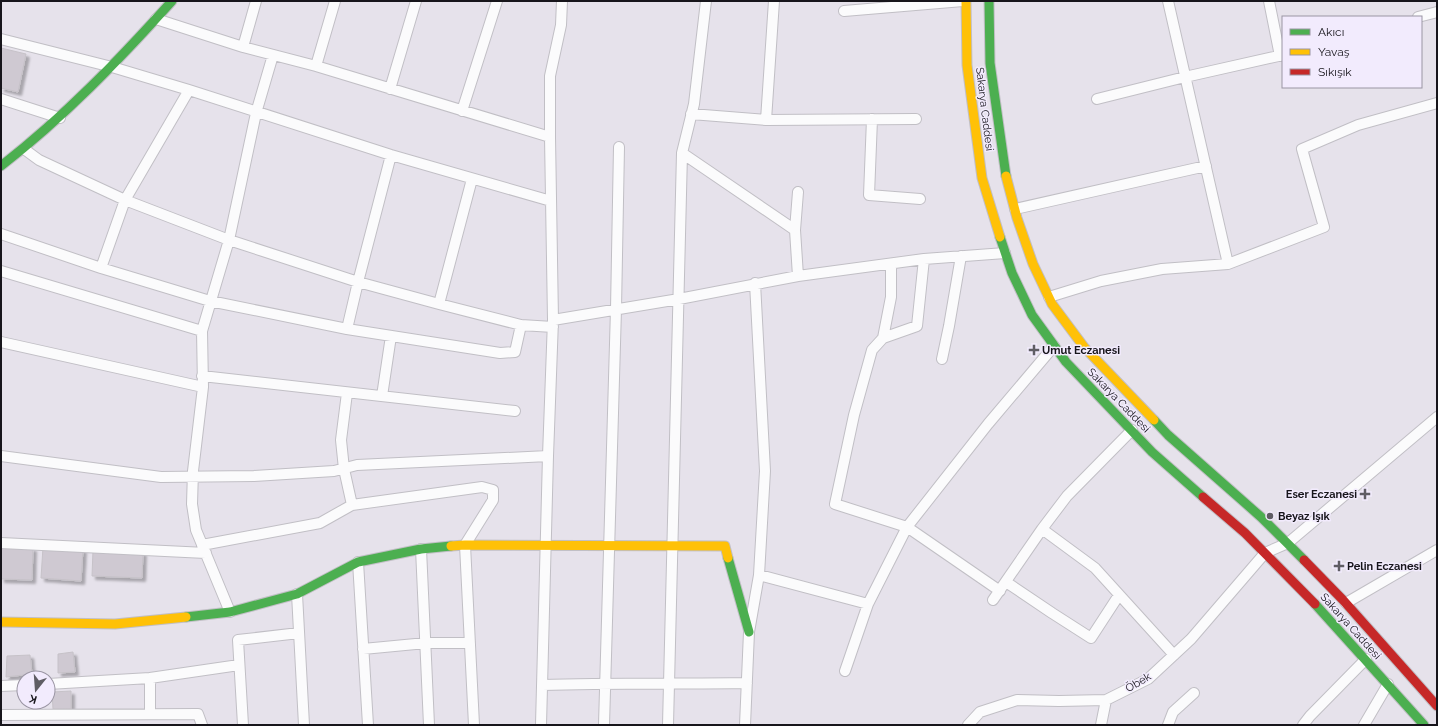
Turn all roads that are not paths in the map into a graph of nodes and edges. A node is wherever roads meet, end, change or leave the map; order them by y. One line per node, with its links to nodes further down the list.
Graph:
1 (172, 1): 16 (main road)
2 (256, 1): 18 (street)
3 (336, 1): 21 (street)
4 (416, 1): 24 (street)
5 (497, 1): 29 (street)
6 (562, 1): 36 (street)
7 (706, 1): 31 (street)
8 (774, 1): 35 (street)
9 (965, 1): 13 (street); 52 (main road, Sakarya Caddesi)
10 (989, 1): 48 (main road, Sakarya Caddesi)
11 (1168, 1): 23 (street)
12 (1269, 1): 20 (street)
13 (844, 11)
14 (1437, 12): 15 (street)
15 (1422, 16)
16 (156, 19): 18 (street); 22 (main road)
17 (1, 39): 22 (street)
18 (243, 47): 19 (street)
19 (273, 55): 21 (street); 30 (street)
20 (1281, 55): 23 (street)
21 (316, 66): 24 (street)
22 (112, 67): 25 (street); 32 (main road)
23 (1185, 77): 27 (street); 42 (street)
24 (390, 89): 29 (street)
25 (188, 90): 30 (street); 46 (street)
26 (1, 99): 32 (street)
27 (1097, 99)
28 (1437, 103): 56 (street)
29 (462, 111): 36 (street)
30 (256, 113): 40 (street); 51 (street)
31 (691, 114): 35 (street); 39 (street)
32 (60, 118): 38 (main road)
33 (872, 119): 34 (street); 35 (street); 45 (street)
34 (916, 119)
35 (766, 120)
36 (550, 137): 47 (street)
37 (619, 147): 66 (street)
38 (24, 149): 41 (main road); 46 (street)
39 (682, 153): 49 (street); 63 (street)
40 (391, 155): 43 (street); 60 (street)
41 (1, 166)
42 (1206, 166): 48 (street); 56 (street)
43 (472, 179): 47 (street); 65 (street)
44 (798, 192): 49 (street)
45 (920, 199)
46 (124, 200): 51 (street); 57 (street)
47 (551, 201): 67 (street)
48 (1014, 209): 62 (main road, Sakarya Caddesi)
49 (795, 230): 59 (street)
50 (1, 234): 57 (street)
51 (229, 240): 60 (street); 64 (street)
52 (1005, 253): 53 (street); 74 (main road, Sakarya Caddesi)
53 (961, 256): 54 (street); 75 (street)
54 (924, 259): 55 (street); 72 (street)
55 (891, 264): 59 (street); 72 (street)
56 (1228, 264): 62 (street)
57 (101, 268): 64 (street)
58 (1, 271): 70 (street)
59 (798, 276): 61 (street)
60 (358, 282): 65 (street); 69 (street)
61 (755, 283): 63 (street); 101 (street)
62 (1049, 297): 91 (main road, Sakarya Caddesi)
63 (679, 299): 66 (street); 95 (street)
64 (210, 301): 69 (street); 70 (street)
65 (440, 304): 68 (street)
66 (616, 309): 67 (street); 94 (street)
67 (553, 323): 68 (street); 84 (street)
68 (521, 325): 71 (street)
69 (347, 329): 71 (street)
70 (202, 331): 76 (street)
71 (391, 336): 79 (street)
72 (883, 338): 88 (street)
73 (1, 342): 77 (street)
74 (1054, 346): 82 (main road, Sakarya Caddesi); 88 (street)
75 (942, 359)
76 (202, 376): 77 (street); 78 (street)
77 (203, 387): 86 (street)
78 (347, 393): 79 (street); 85 (street)
79 (382, 396): 80 (street)
80 (515, 411)
81 (1437, 417): 91 (street, Öbek)
82 (1132, 430): 89 (street); 99 (main road, Sakarya Caddesi)
83 (1, 456): 86 (street)
84 (548, 456): 85 (street); 93 (street)
85 (344, 469): 86 (street); 87 (street)
86 (193, 477): 96 (street)
87 (352, 505): 92 (street); 96 (street)
88 (906, 527): 103 (street); 108 (street)
89 (1042, 529): 102 (street); 105 (street)
90 (1, 543): 96 (street)
91 (1288, 543): 99 (street, Öbek); 107 (main road, Sakarya Caddesi)
92 (465, 545): 93 (main road); 97 (main road); 114 (street)
93 (546, 546): 94 (main road); 128 (street)
94 (609, 546): 95 (main road); 121 (street)
95 (672, 546): 111 (main road); 124 (street)
96 (204, 549): 109 (street)
97 (422, 549): 100 (main road); 113 (street)
98 (1437, 550): 107 (street)
99 (1265, 553): 116 (street, Öbek); 117 (main road, Sakarya Caddesi)
100 (358, 562): 104 (main road); 115 (street)
101 (759, 575): 108 (street); 111 (street)
102 (1006, 582): 103 (street); 105 (street)
103 (1000, 591): 106 (street)
104 (297, 594): 109 (main road); 112 (street)
105 (1120, 595): 116 (street)
106 (993, 600)
107 (1346, 603): 131 (main road, Sakarya Caddesi)
108 (868, 604): 119 (street)
109 (230, 612): 110 (main road)
110 (1, 622)
111 (749, 632): 122 (street)
112 (299, 633): 118 (street); 136 (street)
113 (426, 643): 114 (street); 115 (street); 138 (street)
114 (470, 643): 139 (street)
115 (364, 648): 137 (street)
116 (1174, 654): 130 (street, Öbek)
117 (1366, 659): 125 (main road, Sakarya Caddesi); 147 (street)
118 (239, 665): 120 (street); 135 (street)
119 (844, 672)
120 (150, 678): 123 (street); 132 (street)
121 (605, 683): 124 (street); 128 (street); 141 (street)
122 (747, 683): 124 (street); 143 (street)
123 (56, 684)
124 (669, 684): 142 (street)
125 (1388, 684): 148 (street); 149 (main road, Sakarya Caddesi)
126 (16, 685): 127 (street)
127 (1, 686)
128 (542, 686): 140 (street)
129 (1194, 693): 146 (street)
130 (1106, 700): 144 (street, Öbek); 145 (street)
131 (1437, 706)
132 (150, 714): 133 (street); 134 (street)
133 (1, 715)
134 (202, 725)
135 (243, 725)
136 (304, 725)
137 (368, 725)
138 (429, 725)
139 (474, 725)
140 (541, 725)
141 (604, 725)
142 (668, 725)
143 (745, 725)
144 (968, 725)
145 (1101, 725)
146 (1168, 725)
147 (1303, 725)
148 (1364, 725)
149 (1424, 725)

